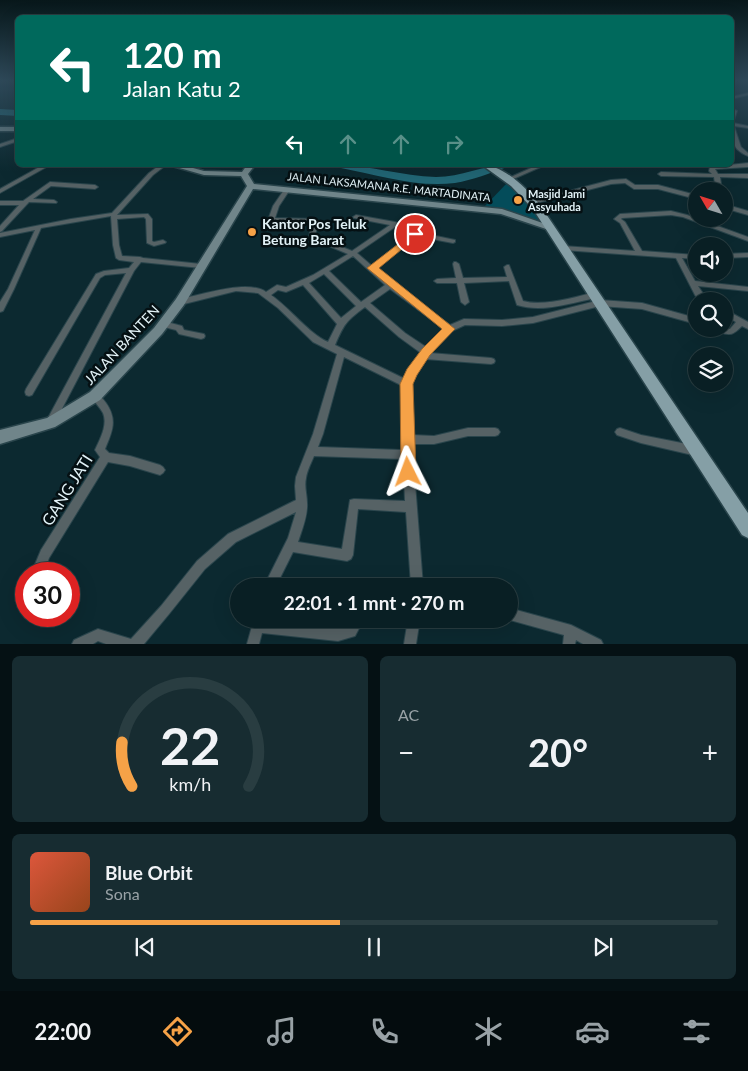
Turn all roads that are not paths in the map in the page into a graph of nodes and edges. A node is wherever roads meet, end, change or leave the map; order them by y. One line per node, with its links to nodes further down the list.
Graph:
1 (734, 125): 2 (street)
2 (748, 127)
3 (0, 129): 4 (street)
4 (15, 129)
5 (734, 134): 8 (street)
6 (15, 142): 9 (street)
7 (734, 144): 8 (street)
8 (737, 144): 10 (street); 11 (street)
9 (0, 146)
10 (748, 146)
11 (743, 151): 12 (street); 13 (street)
12 (734, 152)
13 (748, 155)
14 (748, 165): 15 (street)
15 (734, 166)
16 (44, 167): 31 (street)
17 (160, 167): 40 (street)
18 (182, 167): 23 (street)
19 (249, 167): 23 (street)
20 (489, 167): 27 (main road)
21 (534, 167): 27 (street)
22 (724, 167): 25 (street)
23 (244, 174): 29 (street)
24 (661, 174): 25 (street)
25 (717, 176): 26 (street); 28 (street)
26 (748, 176)
27 (507, 178): 36 (main road)
28 (718, 182)
29 (251, 186): 32 (street, JALAN LAKSAMANA R.E. MARTADINATA); 60 (street, JALAN BANTEN)
30 (95, 187): 34 (street)
31 (0, 191)
32 (286, 191): 44 (street, JALAN LAKSAMANA R.E. MARTADINATA); 52 (street)
33 (688, 195): 36 (street)
34 (26, 202): 35 (street); 37 (street); 45 (street)
35 (54, 202)
36 (534, 202): 44 (main road)
37 (0, 203)
38 (733, 209): 39 (street)
39 (748, 213)
40 (114, 216): 43 (street); 50 (street); 58 (street)
41 (356, 217): 42 (street)
42 (395, 224): 47 (street); 52 (street)
43 (39, 227): 46 (street); 78 (street)
44 (549, 227): 51 (main road)
45 (0, 230)
46 (0, 234)
47 (415, 234): 49 (street); 62 (street)
48 (748, 239): 53 (street)
49 (453, 241)
50 (163, 242)
51 (563, 248): 53 (street); 74 (main road)
52 (354, 254): 62 (street); 64 (street)
53 (640, 254): 55 (street)
54 (748, 255): 56 (street)
55 (678, 256): 57 (street); 69 (street)
56 (733, 256)
57 (688, 257)
58 (140, 259): 60 (street); 63 (street)
59 (456, 264): 66 (street)
60 (201, 266): 75 (street, JALAN BANTEN)
61 (507, 267): 65 (street)
62 (372, 268): 70 (street)
63 (131, 270): 92 (street); 94 (street)
64 (325, 271): 68 (street); 77 (street)
65 (512, 279): 66 (street); 74 (street)
66 (459, 280): 67 (street); 76 (street)
67 (437, 281)
68 (304, 282): 73 (street); 81 (street)
69 (693, 283): 71 (street); 72 (street)
70 (390, 284): 77 (street); 84 (street)
71 (748, 289)
72 (698, 292)
73 (267, 295): 75 (street, JALAN BANTEN); 87 (street, JALAN BANTEN)
74 (598, 299): 80 (street); 84 (street); 99 (main road)
75 (180, 302): 82 (street, JALAN BANTEN)
76 (465, 302)
77 (362, 304): 81 (street); 89 (street)
78 (0, 309)
79 (733, 317): 83 (street)
80 (688, 319)
81 (341, 323): 87 (street)
82 (163, 324): 86 (street); 93 (street, JALAN BANTEN)
83 (745, 324): 85 (street)
84 (449, 329): 89 (street)
85 (733, 331)
86 (201, 336)
87 (330, 347): 88 (street, JALAN BANTEN)
88 (341, 353): 91 (street, JALAN BANTEN); 100 (street)
89 (425, 354): 90 (street); 91 (street)
90 (491, 361)
91 (407, 384): 98 (street)
92 (29, 392)
93 (95, 396): 94 (street, JALAN BANTEN); 102 (street, GANG JATI)
94 (50, 423): 97 (street, JALAN BANTEN)
95 (495, 432): 98 (street)
96 (620, 432): 99 (street)
97 (0, 437)
98 (407, 439): 101 (street)
99 (696, 451): 106 (main road)
100 (311, 452): 101 (street); 104 (street)
101 (407, 456): 105 (street)
102 (106, 457): 103 (street); 108 (street, GANG JATI)
103 (160, 470)
104 (302, 502): 107 (street); 119 (street)
105 (411, 507): 107 (street); 110 (street)
106 (748, 529)
107 (291, 546): 109 (street)
108 (42, 562)
109 (274, 578)
110 (415, 578)
111 (518, 618): 116 (street)
112 (258, 628): 120 (street)
113 (292, 628): 114 (street)
114 (354, 628)
115 (413, 628): 121 (street)
116 (570, 638): 122 (street)
117 (78, 644): 118 (street)
118 (128, 644)
119 (135, 644)
120 (253, 644)
121 (410, 644)
122 (597, 644)

